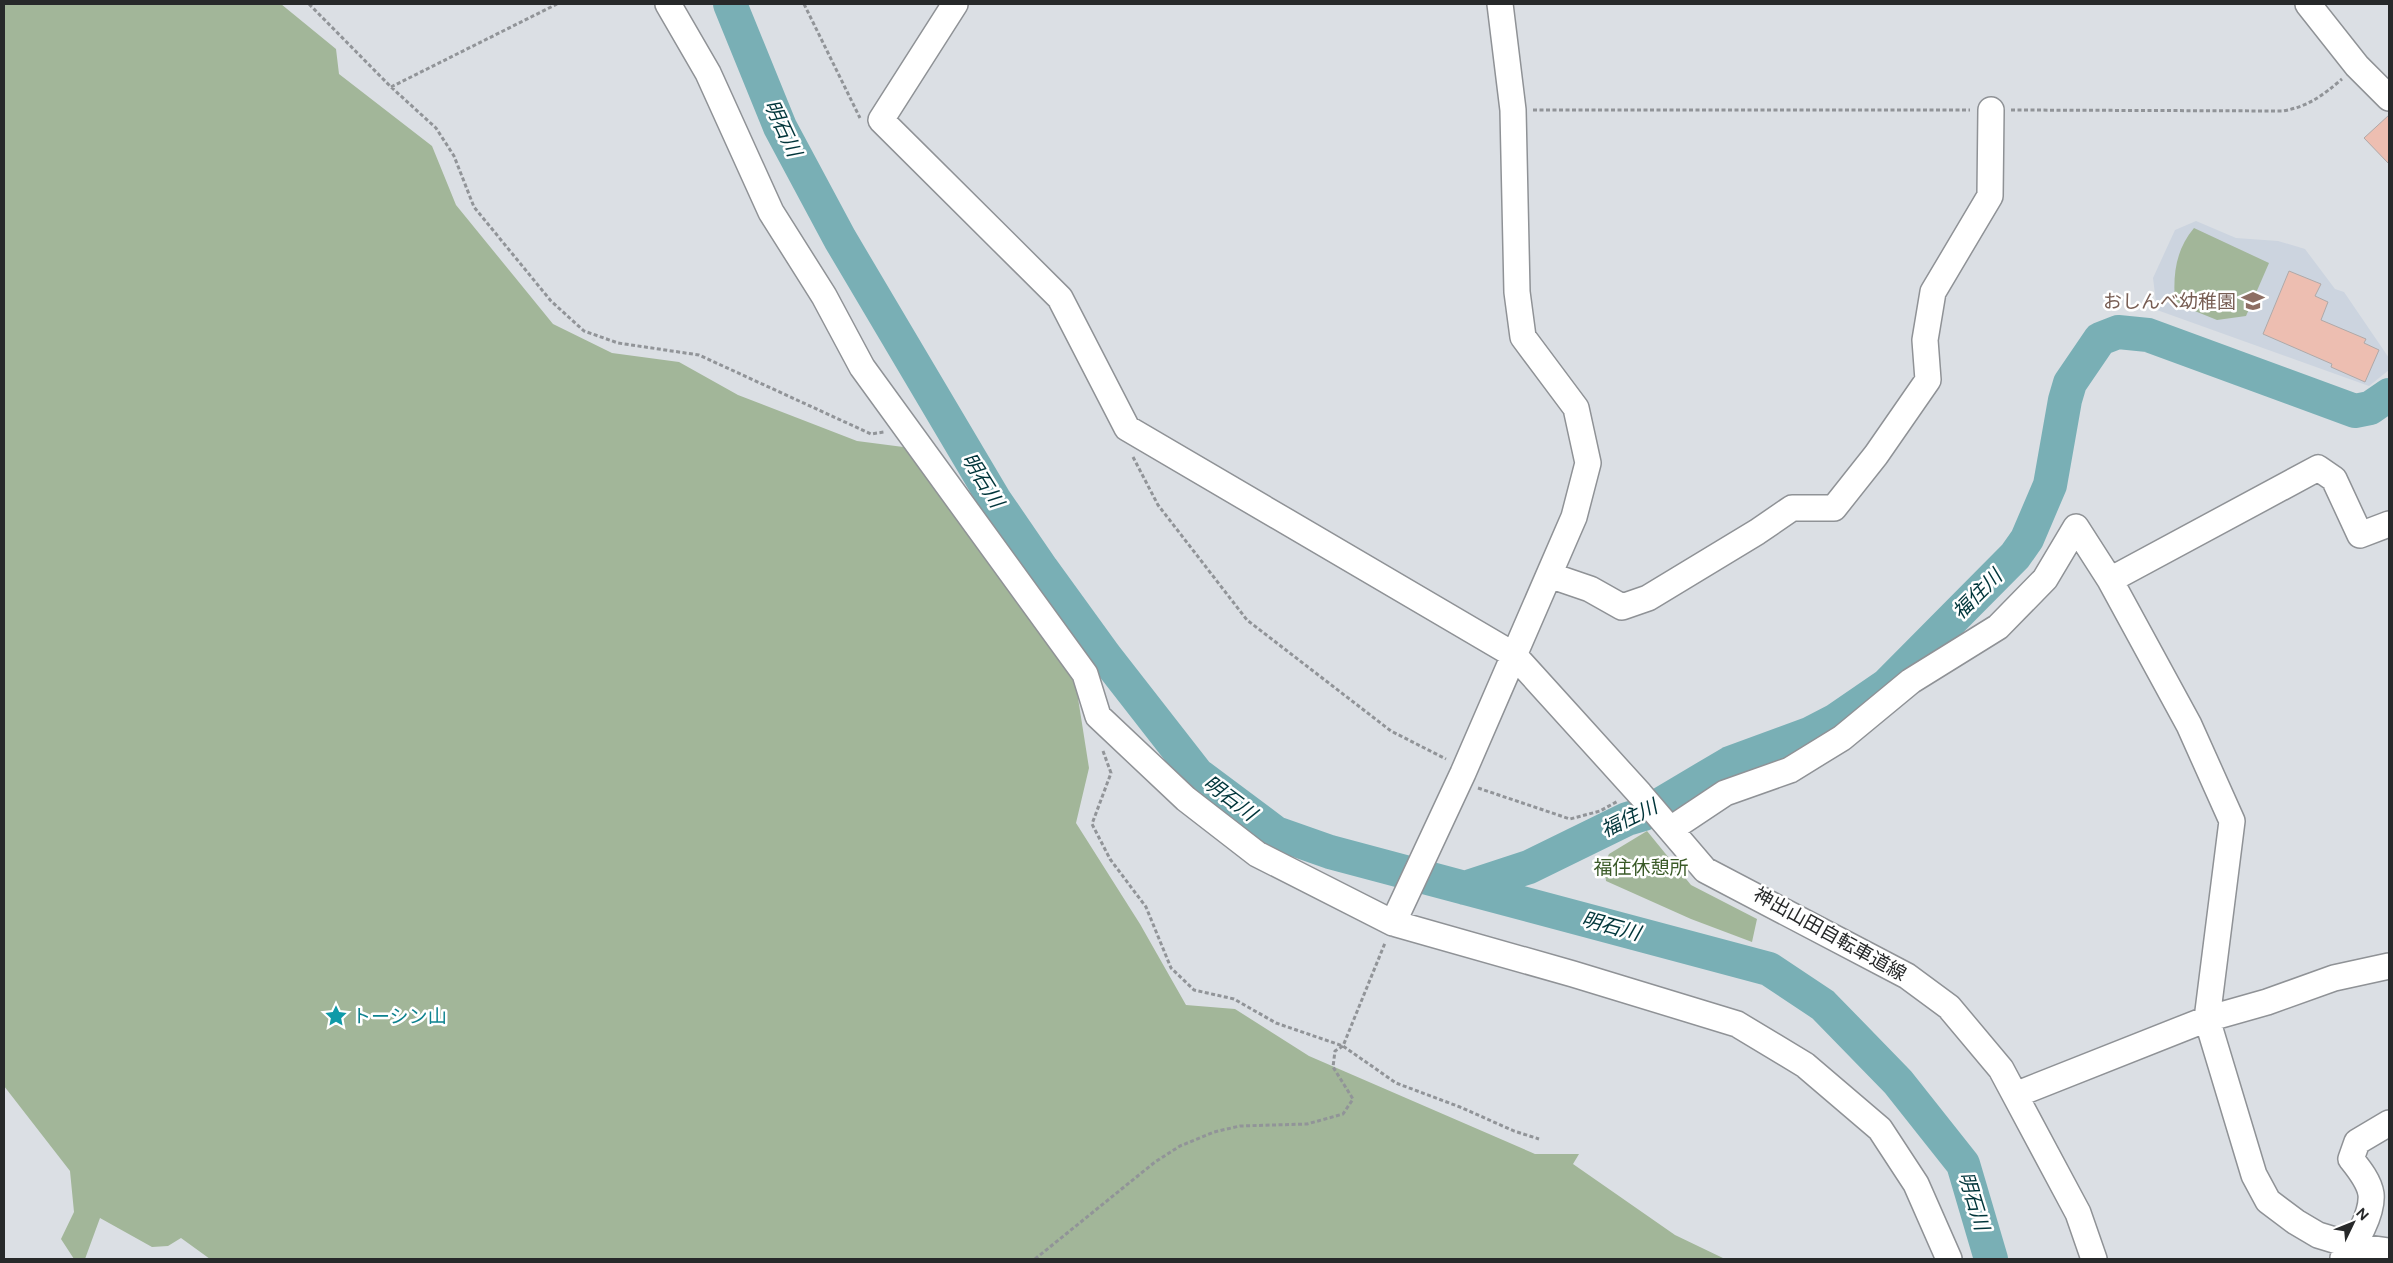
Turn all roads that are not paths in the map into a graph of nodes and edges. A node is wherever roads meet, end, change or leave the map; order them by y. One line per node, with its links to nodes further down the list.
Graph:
1 (668, 4): 12 (street)
2 (955, 4): 10 (street)
3 (1500, 4): 8 (street)
4 (2308, 4): 5 (street)
5 (2389, 98)
6 (1991, 110): 8 (street)
7 (2389, 524): 9 (street)
8 (1549, 575): 10 (street)
9 (2110, 580): 11 (street); 14 (street)
10 (1514, 655): 11 (street); 12 (street)
11 (1671, 829): 15 (street)
12 (1392, 923): 19 (street)
13 (2389, 966): 14 (street)
14 (2207, 1019): 15 (street); 18 (street)
15 (2015, 1095): 20 (street)
16 (2389, 1123): 18 (street)
17 (2389, 1251): 18 (street)
18 (2348, 1253)
19 (1949, 1259)
20 (2094, 1259)

